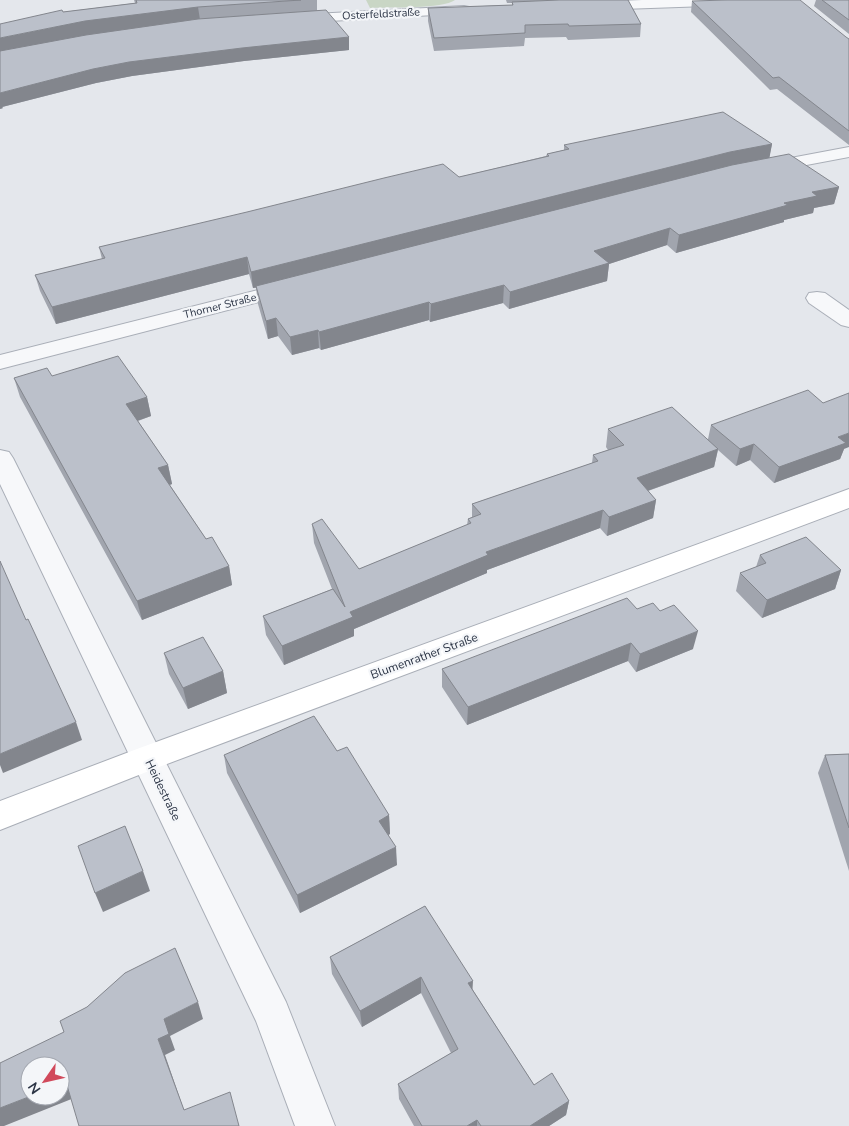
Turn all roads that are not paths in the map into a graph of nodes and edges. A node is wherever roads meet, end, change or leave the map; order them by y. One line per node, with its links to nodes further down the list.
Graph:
1 (765, 0): 3 (street)
2 (474, 6): 4 (street, Osterfeldstraße)
3 (580, 6)
4 (277, 20)
5 (849, 152): 6 (street)
6 (746, 172)
7 (316, 281): 10 (street, Thorner Straße)
8 (818, 298): 9 (street)
9 (849, 320)
10 (0, 362)
11 (0, 458): 13 (street, Heidestraße)
12 (849, 498): 13 (street, Blumenrather Straße)
13 (148, 758): 14 (street, Blumenrather Straße); 15 (street, Heidestraße)
14 (0, 816)
15 (315, 1126)

